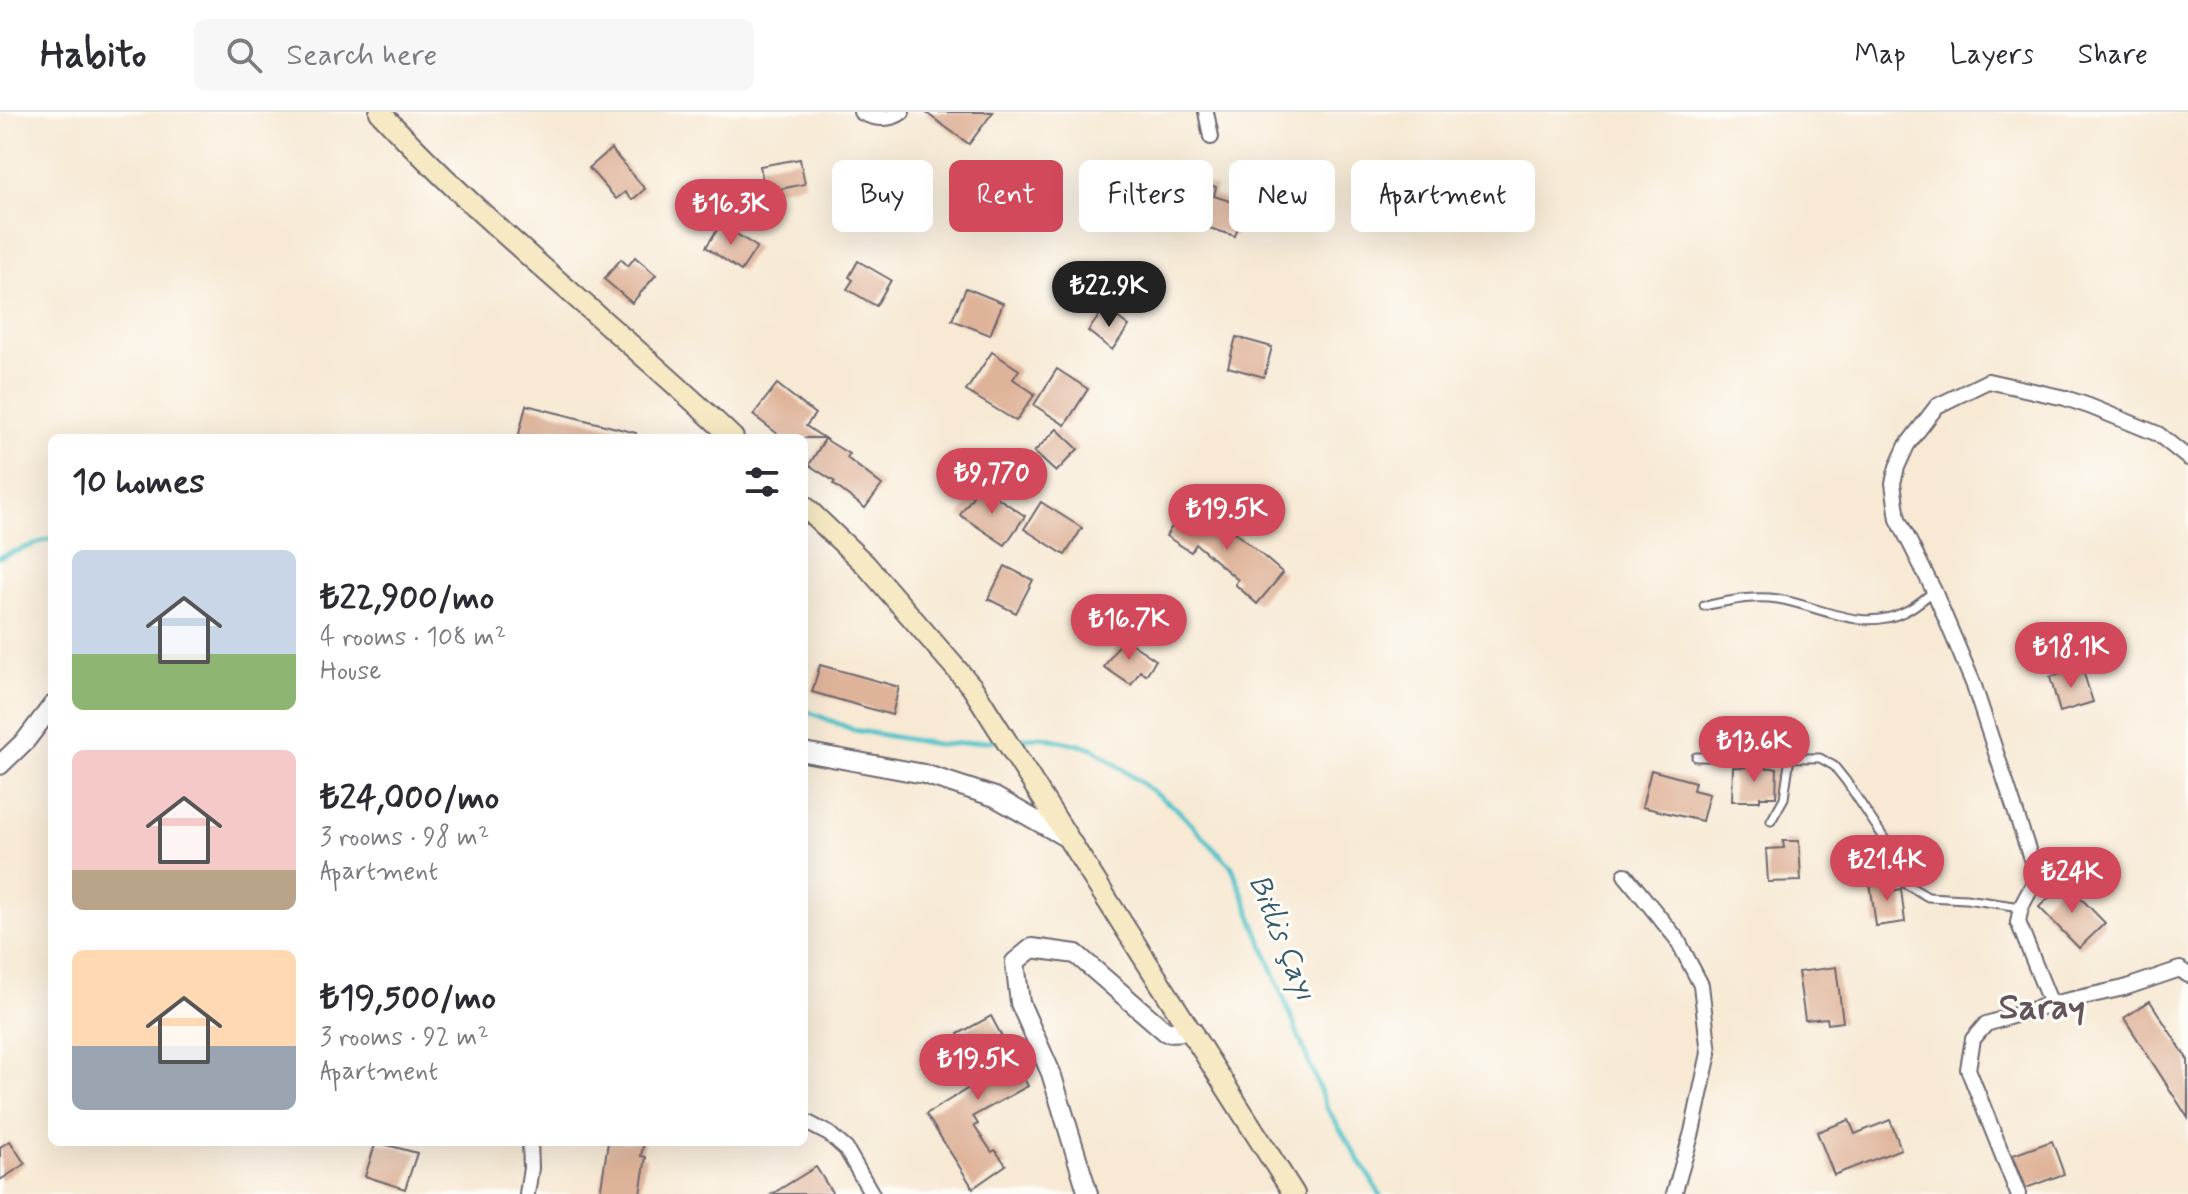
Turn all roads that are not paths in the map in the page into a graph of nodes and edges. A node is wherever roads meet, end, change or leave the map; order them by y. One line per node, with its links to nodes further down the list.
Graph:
1 (380, 112): 6 (main road)
2 (861, 112): 3 (street)
3 (902, 112)
4 (1206, 112): 5 (street)
5 (1211, 137)
6 (729, 434)
7 (2188, 458): 9 (street)
8 (808, 510): 17 (main road)
9 (1934, 591): 10 (lane); 19 (street)
10 (1704, 606)
11 (48, 711): 15 (street)
12 (808, 753): 17 (street)
13 (1696, 757): 14 (lane)
14 (1790, 757): 16 (lane); 19 (lane)
15 (0, 765)
16 (1771, 821)
17 (1067, 838): 22 (main road)
18 (1625, 875): 29 (street)
19 (2021, 907): 21 (street)
20 (2188, 975): 21 (street)
21 (2051, 1004): 30 (street)
22 (1193, 1031): 27 (street); 28 (main road)
23 (808, 1123): 26 (street)
24 (530, 1146): 25 (street)
25 (527, 1194)
26 (872, 1194)
27 (1088, 1194)
28 (1294, 1194)
29 (1674, 1194)
30 (2018, 1194)

